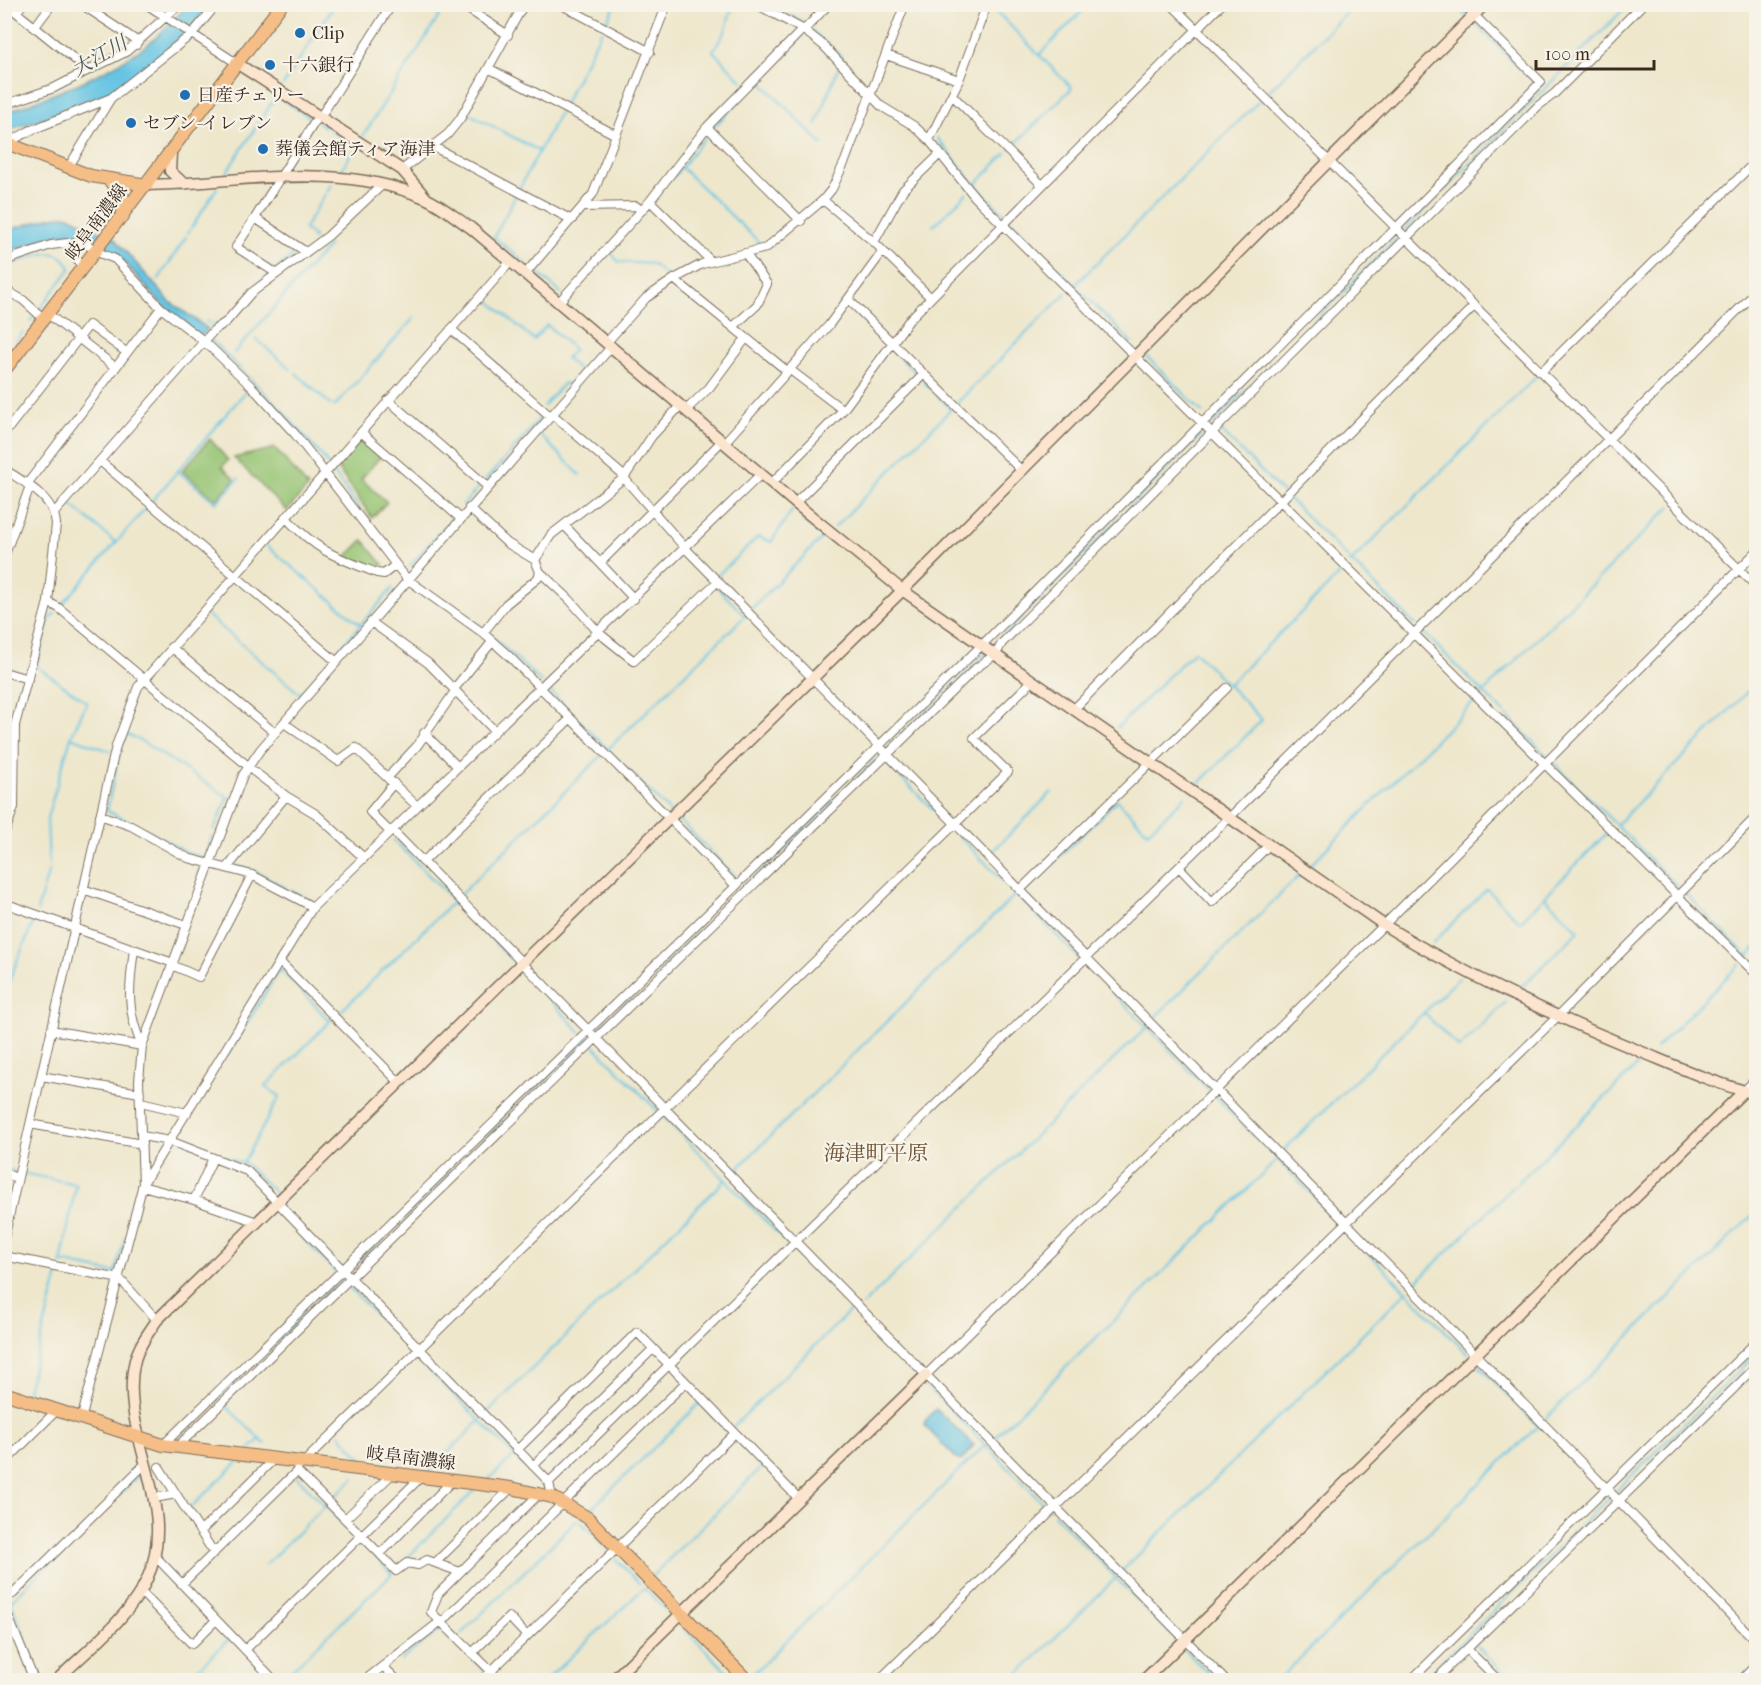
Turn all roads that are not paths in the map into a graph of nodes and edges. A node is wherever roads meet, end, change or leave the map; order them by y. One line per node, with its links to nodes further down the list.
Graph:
1 (22, 4): 24 (street)
2 (52, 4): 24 (street)
3 (81, 4): 29 (street)
4 (146, 4): 23 (street)
5 (180, 4): 23 (street)
6 (217, 4): 27 (street)
7 (282, 4): 32 (main road)
8 (392, 4): 40 (street)
9 (459, 4): 28 (street)
10 (524, 4): 28 (street)
11 (560, 4): 30 (street)
12 (667, 4): 30 (street)
13 (756, 4): 25 (street)
14 (829, 4): 25 (street)
15 (905, 4): 31 (street)
16 (987, 4): 35 (street)
17 (1171, 4): 26 (street)
18 (1222, 4): 26 (street)
19 (1463, 4): 22 (street)
20 (1485, 4): 22 (street)
21 (1643, 4): 69 (street)
22 (1474, 15): 49 (street); 68 (street)
23 (167, 18): 27 (street); 29 (street)
24 (34, 28): 34 (street)
25 (804, 29): 37 (street); 41 (street)
26 (1196, 30): 49 (street); 57 (street)
27 (190, 33): 32 (street); 38 (street)
28 (508, 35): 33 (street)
29 (136, 45): 34 (street)
30 (650, 52): 42 (street)
31 (886, 55): 35 (street); 37 (street)
32 (238, 64): 40 (street); 46 (main road)
33 (490, 69): 42 (street); 45 (street)
34 (86, 72): 39 (street)
35 (959, 80): 36 (street)
36 (952, 95): 43 (street); 57 (street)
37 (871, 96): 43 (street); 59 (street)
38 (111, 98): 44 (street); 50 (street)
39 (4, 105)
40 (320, 116): 51 (street); 52 (street)
41 (707, 127): 60 (street); 66 (street)
42 (616, 135): 61 (street)
43 (929, 140): 47 (street)
44 (5, 143): 50 (main road, 岐阜南濃線)
45 (432, 146): 51 (street); 65 (street)
46 (171, 153): 54 (street); 56 (main road)
47 (940, 154): 67 (street); 70 (street)
48 (1756, 161): 103 (street)
49 (1328, 162): 68 (street); 99 (street)
50 (68, 169): 53 (main road, 岐阜南濃線)
51 (402, 170): 58 (street)
52 (280, 177): 54 (street); 55 (street); 64 (street)
53 (110, 181): 56 (main road, 岐阜南濃線); 63 (main road)
54 (184, 184): 56 (street)
55 (383, 184): 58 (street); 74 (street)
56 (147, 185): 63 (main road, 岐阜南濃線)
57 (1042, 185): 67 (street)
58 (427, 199): 77 (street)
59 (823, 200): 66 (street); 70 (street)
60 (650, 201): 62 (street); 78 (street)
61 (584, 207): 62 (street); 65 (street)
62 (641, 210): 87 (street)
63 (123, 217): 72 (main road, 岐阜南濃線)
64 (255, 218): 74 (street); 80 (street)
65 (572, 220): 81 (street)
66 (801, 220): 75 (street)
67 (1003, 224): 85 (street); 99 (street)
68 (1396, 228): 69 (street); 109 (street)
69 (1405, 238): 88 (street); 111 (street)
70 (874, 242): 73 (street)
71 (68, 243): 72 (street); 76 (street); 79 (street)
72 (98, 251): 79 (main road, 岐阜南濃線); 89 (street)
73 (883, 251): 85 (street); 86 (street)
74 (306, 252): 80 (street)
75 (745, 253): 78 (street); 91 (street)
76 (4, 261)
77 (511, 261): 81 (street); 92 (street)
78 (711, 261): 82 (street)
79 (82, 269): 90 (main road, 岐阜南濃線)
80 (276, 273): 95 (street)
81 (526, 273): 87 (street)
82 (674, 279): 91 (street); 96 (street)
83 (4, 289): 90 (street)
84 (1756, 292): 113 (street)
85 (930, 297): 97 (street)
86 (848, 299): 97 (street); 102 (street)
87 (559, 302): 96 (street)
88 (1473, 307): 103 (street); 124 (street)
89 (161, 308): 95 (street); 98 (street)
90 (46, 316): 94 (street); 101 (main road, 岐阜南濃線)
91 (734, 327): 93 (street)
92 (451, 329): 105 (street); 108 (street)
93 (746, 338): 102 (street); 106 (street)
94 (79, 339): 98 (street); 100 (street); 112 (street)
95 (205, 342): 115 (street); 117 (street)
96 (609, 344): 106 (street); 108 (street)
97 (892, 344): 104 (street); 107 (street)
98 (126, 352): 100 (street)
99 (1135, 356): 109 (street); 118 (street)
100 (115, 367): 122 (street)
101 (4, 370)
102 (788, 370): 107 (street); 114 (street)
103 (1541, 372): 113 (street)
104 (924, 374): 118 (street); 125 (street)
105 (388, 400): 110 (street); 123 (street)
106 (684, 408): 114 (street); 120 (street)
107 (843, 410): 121 (street)
108 (551, 415): 120 (street); 123 (street)
109 (1203, 423): 111 (street); 153 (street)
110 (361, 432): 117 (street); 130 (street)
111 (1212, 432): 124 (street); 153 (street)
112 (4, 434)
113 (1607, 440): 138 (street); 148 (street)
114 (723, 442): 119 (street); 127 (street)
115 (100, 461): 128 (street); 140 (street)
116 (4, 469): 122 (street)
117 (328, 469): 129 (street); 137 (street)
118 (1021, 470): 144 (street)
119 (761, 474): 121 (street); 132 (street)
120 (625, 478): 127 (street); 131 (street)
121 (772, 483): 125 (street)
122 (28, 485): 128 (street); 134 (street)
123 (488, 487): 126 (street)
124 (1281, 501): 148 (street); 163 (street)
125 (795, 503): 144 (street)
126 (470, 508): 130 (street); 135 (street)
127 (651, 511): 132 (street); 136 (street)
128 (55, 512): 146 (street)
129 (285, 517): 137 (street); 140 (street)
130 (460, 518): 141 (street)
131 (564, 525): 135 (street); 136 (street)
132 (686, 549): 142 (street); 145 (street)
133 (1756, 552): 138 (street)
134 (4, 557)
135 (535, 560): 139 (street)
136 (600, 563): 145 (street)
137 (394, 566): 141 (street)
138 (1740, 569): 143 (street); 172 (street)
139 (540, 572): 149 (street); 150 (street)
140 (234, 575): 152 (street); 154 (street)
141 (407, 578): 147 (street); 149 (street)
142 (718, 581): 150 (street); 156 (street)
143 (1756, 586)
144 (902, 590): 153 (street); 156 (street)
145 (634, 599): 150 (street)
146 (48, 602): 157 (street); 158 (street)
147 (371, 622): 154 (street); 162 (street)
148 (1413, 632): 172 (street); 181 (street)
149 (483, 633): 151 (street)
150 (599, 633): 160 (street)
151 (492, 642): 160 (street); 162 (street)
152 (171, 647): 157 (street); 167 (street)
153 (988, 649): 159 (street); 169 (street); 170 (street)
154 (337, 662): 165 (street)
155 (4, 672): 158 (street)
156 (813, 677): 169 (street); 179 (street)
157 (143, 678): 173 (street); 178 (street)
158 (28, 679): 184 (street)
159 (1033, 680): 163 (street); 182 (street)
160 (543, 685): 164 (street); 166 (street)
161 (1227, 688): 171 (street)
162 (455, 690): 166 (street); 168 (street)
163 (1074, 709): 171 (street)
164 (570, 719): 179 (street); 187 (street)
165 (284, 723): 167 (street); 175 (street)
166 (494, 730): 174 (street)
167 (275, 733): 173 (street)
168 (424, 733): 174 (street); 175 (street)
169 (880, 746): 170 (street); 192 (street)
170 (886, 758): 182 (street); 209 (street)
171 (1151, 763): 181 (street); 194 (street)
172 (1545, 763): 195 (street); 199 (street)
173 (248, 766): 176 (street); 188 (street)
174 (457, 766): 177 (street)
175 (391, 780): 177 (street); 183 (street)
176 (286, 796): 186 (street); 189 (street)
177 (417, 806): 183 (street)
178 (100, 815): 188 (street); 193 (street)
179 (671, 815): 192 (street); 204 (street)
180 (1756, 817): 195 (street)
181 (1229, 818): 185 (street); 190 (street)
182 (956, 824): 194 (street); 218 (street)
183 (391, 831): 186 (street); 187 (street)
184 (4, 835)
185 (1269, 845): 190 (street); 199 (street)
186 (364, 858): 197 (street)
187 (423, 862): 204 (street)
188 (209, 863): 189 (street); 198 (street)
189 (227, 867): 191 (street)
190 (1179, 867): 202 (street)
191 (252, 874): 197 (street); 205 (street)
192 (739, 883): 209 (street)
193 (83, 889): 198 (street); 200 (street)
194 (1021, 890): 202 (street)
195 (1677, 896): 206 (street); 207 (street)
196 (4, 903): 200 (street)
197 (313, 907): 203 (street)
198 (186, 925): 205 (street)
199 (1384, 925): 207 (street); 214 (street)
200 (75, 928): 201 (street); 208 (street)
201 (134, 949): 205 (street); 210 (street)
202 (1087, 957): 214 (street); 232 (street)
203 (280, 962): 213 (street); 219 (street)
204 (522, 962): 209 (street); 213 (street)
205 (172, 964): 210 (street)
206 (1756, 974)
207 (1557, 1017): 215 (street); 230 (street)
208 (51, 1030): 210 (street); 211 (street)
209 (593, 1034): 218 (street); 234 (street)
210 (142, 1046): 217 (street)
211 (41, 1076): 217 (street); 220 (street)
212 (1756, 1079): 215 (street)
213 (399, 1082): 228 (street)
214 (1216, 1089): 230 (street); 243 (street)
215 (1744, 1091): 216 (street); 240 (street)
216 (1756, 1094)
217 (140, 1098): 219 (street); 221 (street)
218 (665, 1108): 232 (street); 239 (street)
219 (187, 1113): 222 (street)
220 (30, 1124): 221 (street); 225 (street)
221 (142, 1140): 222 (street); 226 (street)
222 (170, 1141): 223 (street); 226 (street)
223 (213, 1158): 227 (street); 228 (street)
224 (4, 1173): 225 (street)
225 (17, 1178): 231 (street)
226 (143, 1185): 227 (street); 235 (street)
227 (194, 1200): 229 (street)
228 (277, 1203): 229 (street); 234 (street)
229 (257, 1222): 236 (street)
230 (1347, 1222): 240 (street); 270 (street)
231 (4, 1239)
232 (795, 1241): 241 (street); 243 (street)
233 (4, 1256): 235 (street)
234 (346, 1275): 239 (street); 250 (street); 251 (street)
235 (120, 1279): 236 (street); 247 (street)
236 (157, 1320): 249 (street)
237 (1756, 1342): 264 (street)
238 (653, 1349): 241 (street); 252 (street); 257 (street)
239 (419, 1350): 252 (street); 256 (street)
240 (1477, 1355): 264 (street); 288 (street)
241 (669, 1365): 244 (street); 262 (street)
242 (1756, 1367): 269 (street)
243 (926, 1374): 268 (street); 270 (street)
244 (686, 1383): 248 (street); 267 (street)
245 (4, 1393): 246 (main road, 岐阜南濃線)
246 (56, 1411): 247 (main road, 岐阜南濃線); 254 (street)
247 (81, 1420): 249 (main road, 岐阜南濃線)
248 (735, 1433): 268 (street); 274 (street)
249 (141, 1440): 250 (main road, 岐阜南濃線); 255 (street)
250 (163, 1445): 251 (main road, 岐阜南濃線)
251 (177, 1447): 253 (main road, 岐阜南濃線)
252 (517, 1450): 257 (street)
253 (273, 1460): 256 (main road, 岐阜南濃線); 272 (street)
254 (4, 1463)
255 (146, 1463): 266 (street); 282 (street)
256 (299, 1466): 259 (main road, 岐阜南濃線); 271 (street); 275 (street)
257 (533, 1466): 262 (street)
258 (159, 1467): 265 (street)
259 (392, 1474): 260 (main road, 岐阜南濃線); 271 (street)
260 (421, 1477): 261 (main road, 岐阜南濃線); 273 (street)
261 (452, 1481): 263 (main road, 岐阜南濃線); 276 (street)
262 (549, 1482): 267 (street)
263 (511, 1488): 267 (main road, 岐阜南濃線); 278 (street)
264 (1608, 1489): 269 (street); 308 (street)
265 (176, 1494): 266 (street); 272 (street)
266 (155, 1498): 277 (street)
267 (552, 1498): 274 (main road, 岐阜南濃線); 279 (street); 286 (street)
268 (799, 1499): 284 (street)
269 (1618, 1500): 289 (street); 290 (street)
270 (1056, 1508): 288 (street); 305 (street)
271 (345, 1519): 273 (street)
272 (200, 1532): 275 (street)
273 (362, 1536): 276 (street); 291 (street)
274 (618, 1548): 284 (main road, 岐阜南濃線); 287 (street)
275 (214, 1553): 280 (street)
276 (380, 1554): 278 (street)
277 (155, 1556): 280 (street); 281 (street)
278 (436, 1562): 279 (street)
279 (460, 1572): 286 (street)
280 (182, 1584): 285 (street)
281 (141, 1592): 285 (street); 297 (street)
282 (4, 1598)
283 (4, 1606): 296 (street)
284 (682, 1614): 303 (street); 304 (main road, 岐阜南濃線)
285 (216, 1620): 291 (street)
286 (441, 1621): 292 (street); 294 (street)
287 (527, 1636): 292 (street); 295 (street)
288 (1185, 1640): 306 (street); 307 (street)
289 (1756, 1641)
290 (1472, 1645): 309 (street); 310 (street)
291 (245, 1650): 298 (street)
292 (472, 1653): 295 (street)
293 (1756, 1665): 311 (street)
294 (383, 1666): 299 (street); 300 (street)
295 (491, 1671): 301 (street); 302 (street)
296 (34, 1680)
297 (57, 1680)
298 (274, 1680)
299 (365, 1680)
300 (397, 1680)
301 (482, 1680)
302 (500, 1680)
303 (613, 1680)
304 (747, 1680)
305 (879, 1680)
306 (1144, 1680)
307 (1225, 1680)
308 (1411, 1680)
309 (1435, 1680)
310 (1498, 1680)
311 (1741, 1680)

